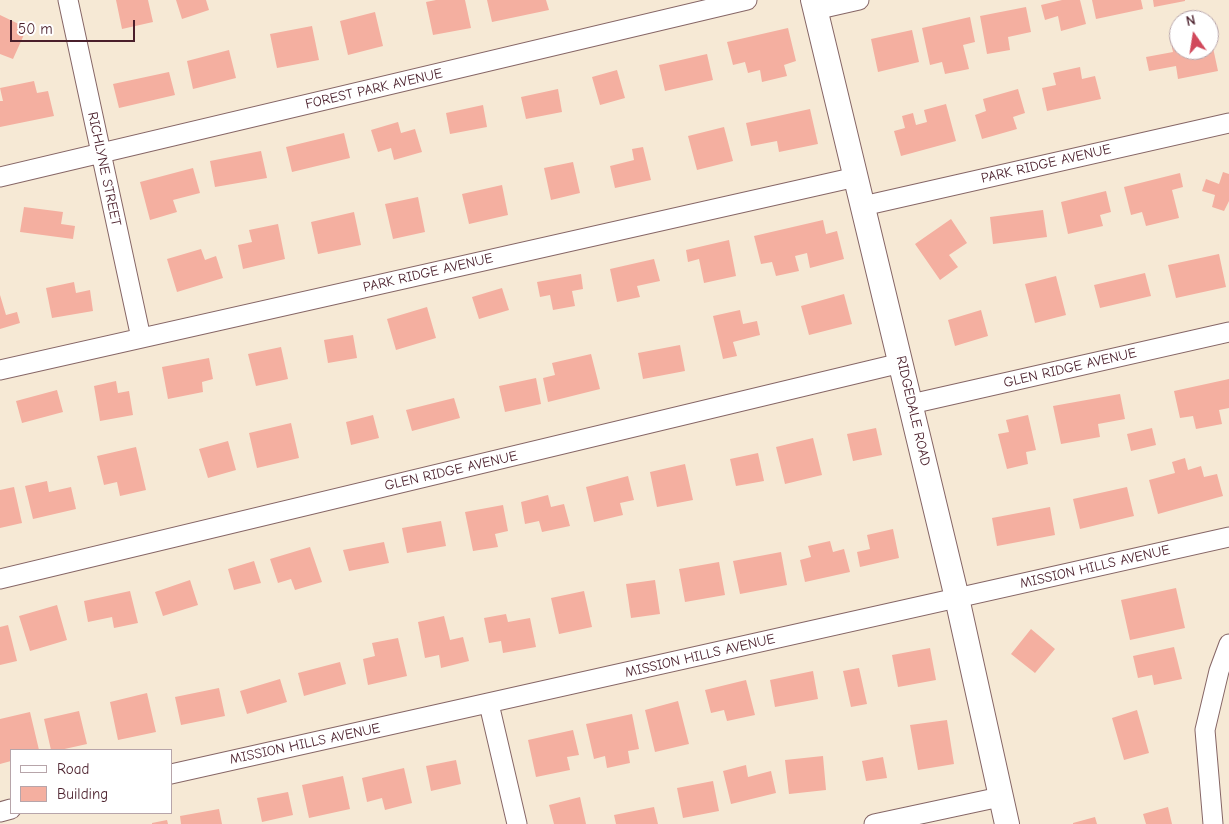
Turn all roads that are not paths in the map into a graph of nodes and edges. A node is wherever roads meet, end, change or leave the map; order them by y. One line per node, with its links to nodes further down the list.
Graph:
1 (68, 0): 6 (street, RICHLYNE STREET)
2 (747, 0): 6 (street, FOREST PARK AVENUE)
3 (859, 0): 4 (street)
4 (814, 5): 8 (street, RIDGEDALE ROAD)
5 (1229, 123): 9 (street, PARK RIDGE AVENUE)
6 (101, 153): 7 (street, FOREST PARK AVENUE); 11 (street, RICHLYNE STREET)
7 (0, 176)
8 (856, 177): 9 (street, RIDGEDALE ROAD); 11 (street, PARK RIDGE AVENUE)
9 (862, 206): 12 (street, RIDGEDALE ROAD)
10 (1229, 332): 14 (street, GLEN RIDGE AVENUE)
11 (141, 338): 13 (street, PARK RIDGE AVENUE)
12 (901, 363): 14 (street, RIDGEDALE ROAD); 16 (street, GLEN RIDGE AVENUE)
13 (0, 370)
14 (910, 404): 17 (street, RIDGEDALE ROAD)
15 (1229, 537): 17 (street, MISSION HILLS AVENUE)
16 (0, 579)
17 (957, 598): 19 (street, MISSION HILLS AVENUE); 21 (street, RIDGEDALE ROAD)
18 (1229, 644): 25 (street)
19 (489, 704): 20 (street, MISSION HILLS AVENUE); 22 (street)
20 (172, 774)
21 (1000, 797): 23 (street); 24 (street, RIDGEDALE ROAD)
22 (517, 824)
23 (874, 824)
24 (1006, 824)
25 (1213, 824)

